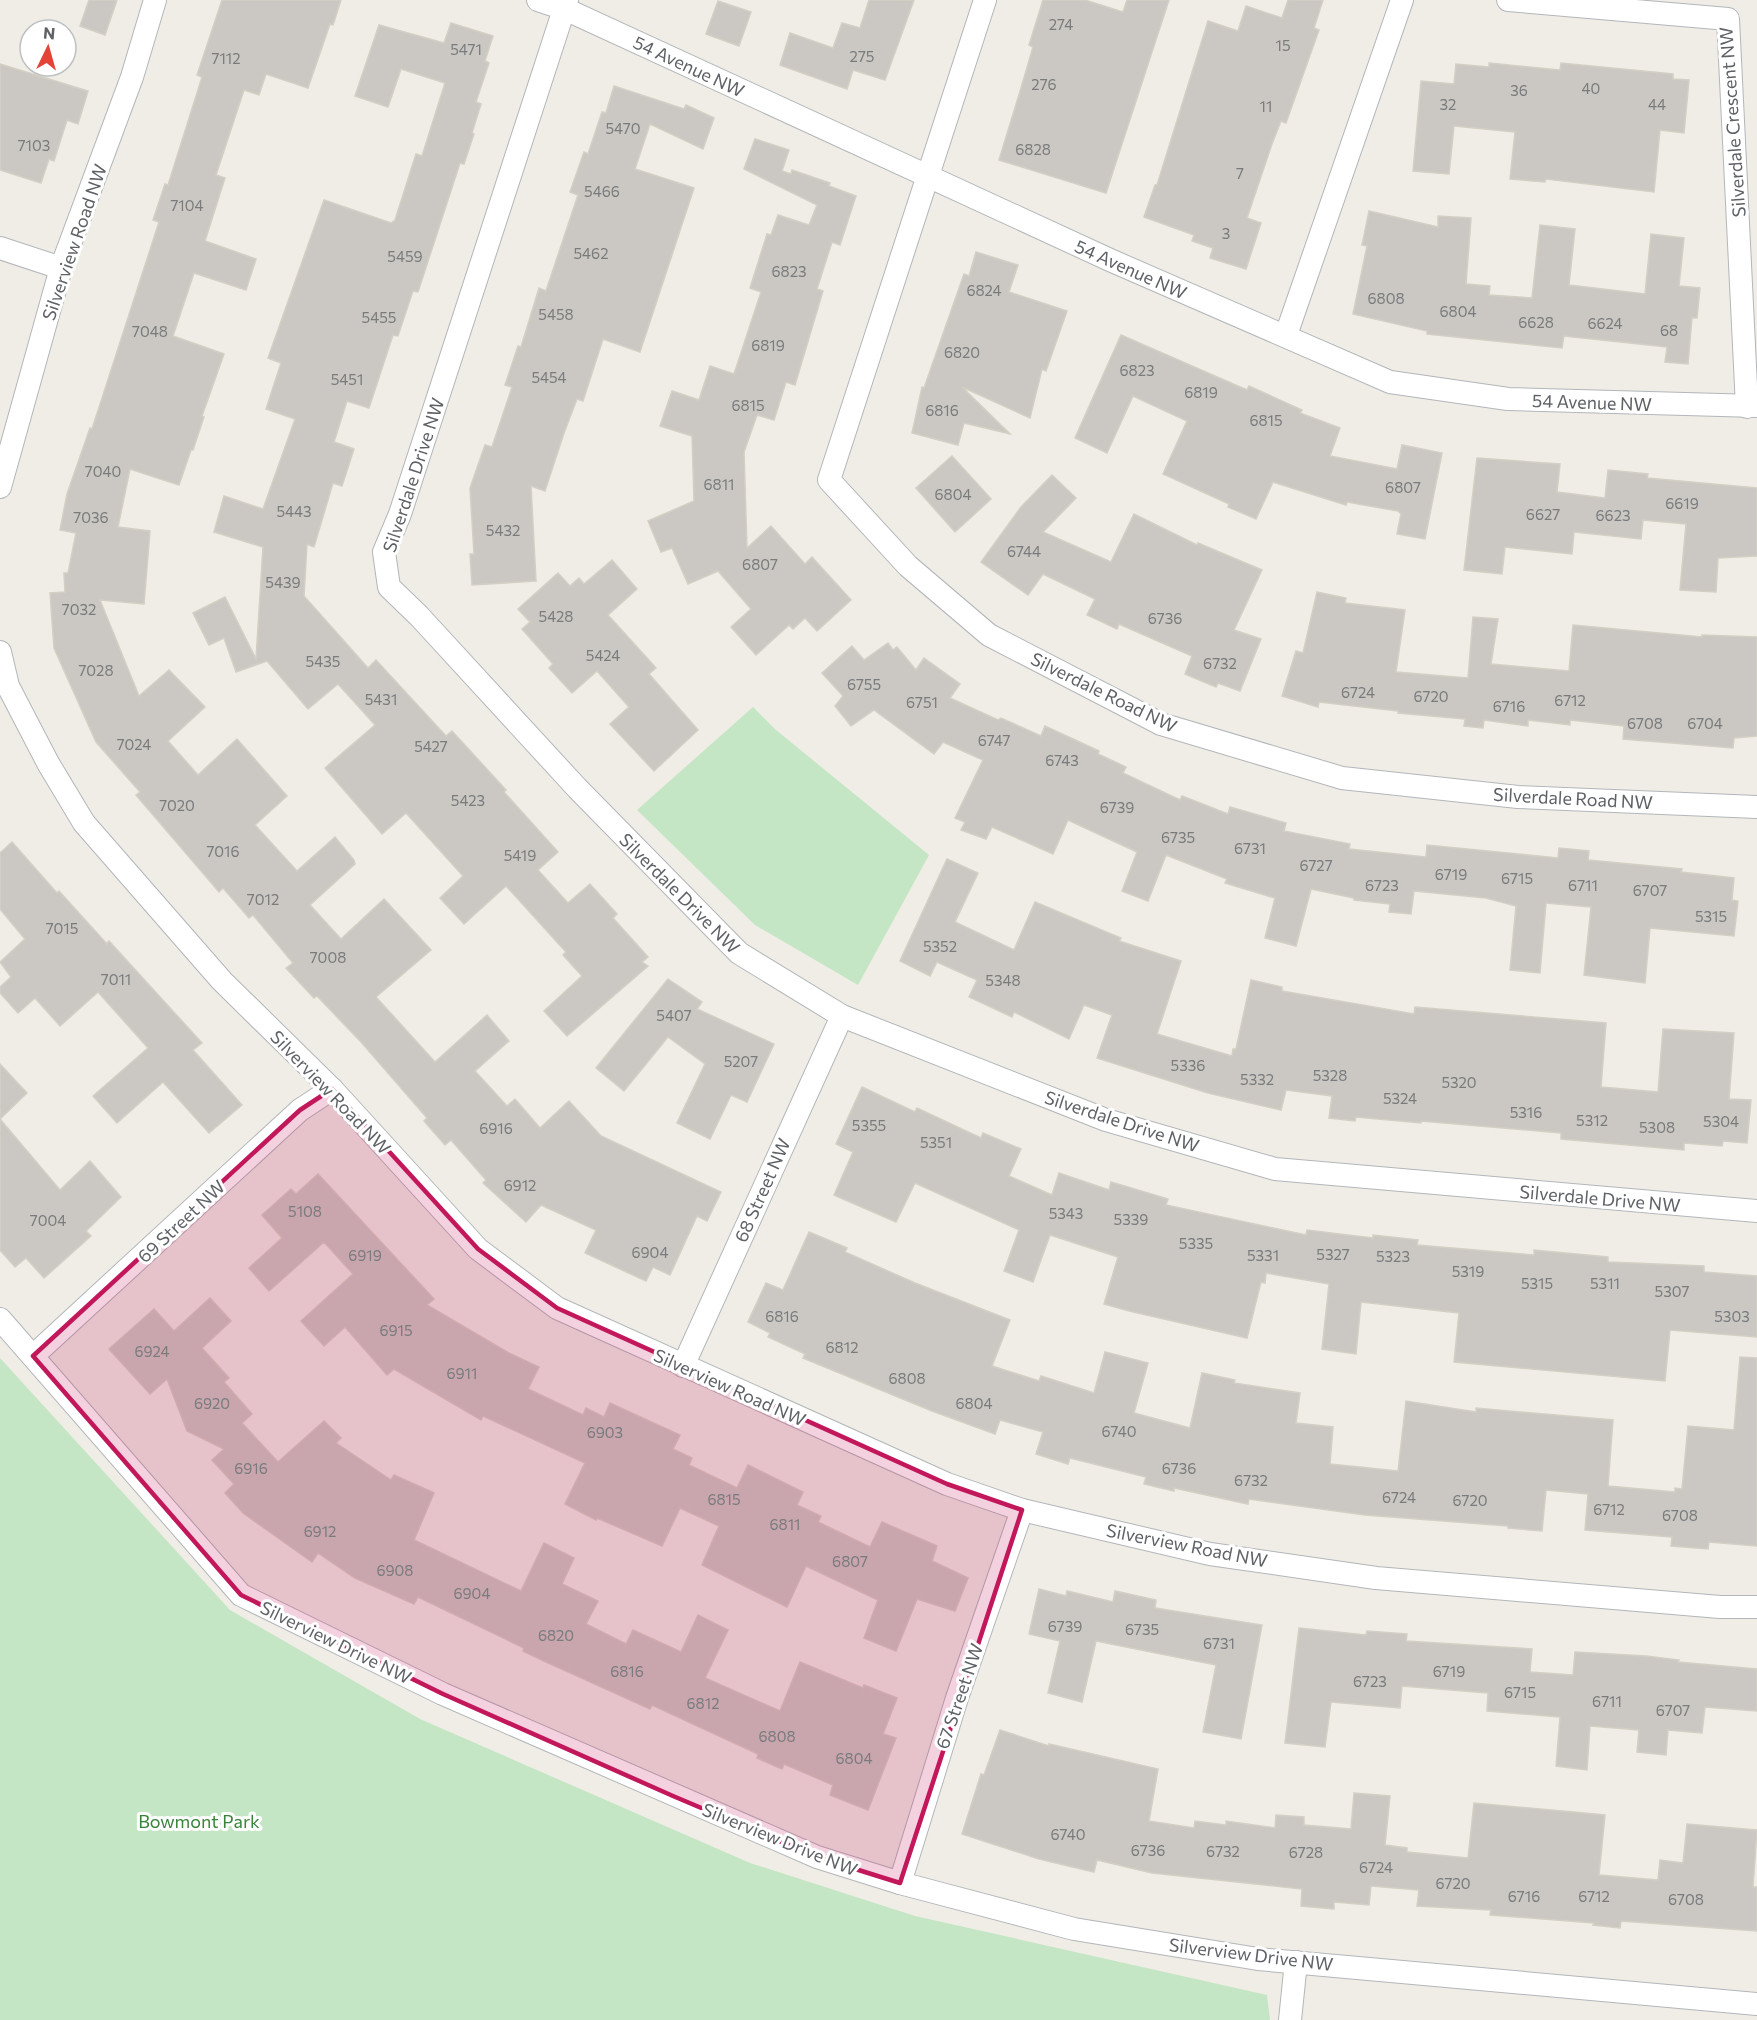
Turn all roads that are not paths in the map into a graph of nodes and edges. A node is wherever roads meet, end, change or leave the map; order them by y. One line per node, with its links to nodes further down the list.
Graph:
1 (155, 0): 9 (street, Silverview Road NW)
2 (538, 0): 6 (street, 54 Avenue NW)
3 (986, 0): 7 (street)
4 (1402, 0): 10 (street)
5 (1508, 0): 11 (street, Silverdale Crescent NW)
6 (566, 4): 7 (street, 54 Avenue NW); 15 (street, Silverdale Drive NW)
7 (929, 177): 10 (street, 54 Avenue NW); 14 (street, Silverdale Road NW)
8 (0, 248): 9 (street)
9 (62, 268): 12 (street, Silverview Road NW)
10 (1286, 335): 11 (street, 54 Avenue NW)
11 (1752, 406)
12 (0, 487)
13 (0, 652): 16 (street, Silverview Road NW)
14 (1757, 807)
15 (842, 1016): 17 (street, Silverdale Drive NW); 20 (street, 68 Street NW)
16 (332, 1089): 19 (street, 69 Street NW); 20 (street, Silverview Road NW)
17 (1757, 1211)
18 (0, 1319): 19 (street, Silverview Drive NW)
19 (33, 1356): 23 (street, Silverview Drive NW)
20 (683, 1366): 21 (street, Silverview Road NW)
21 (1022, 1510): 22 (street, Silverview Road NW); 23 (street, 67 Street NW)
22 (1757, 1607)
23 (900, 1883): 24 (street, Silverview Drive NW)
24 (1296, 1962): 25 (street, Silverview Drive NW); 26 (street)
25 (1757, 2004)
26 (1290, 2020)

